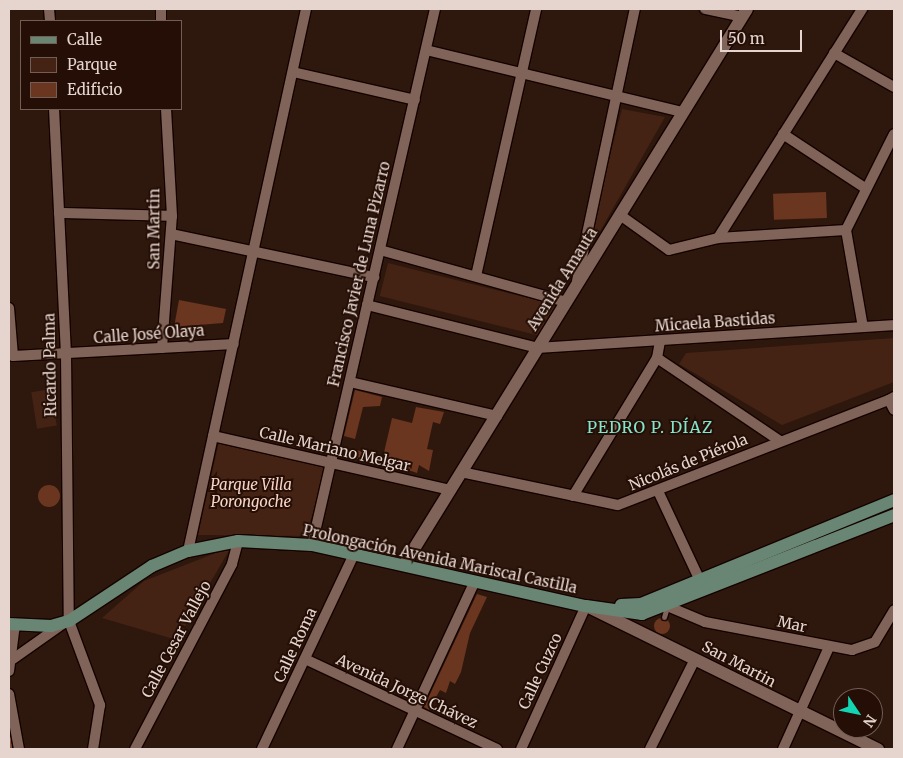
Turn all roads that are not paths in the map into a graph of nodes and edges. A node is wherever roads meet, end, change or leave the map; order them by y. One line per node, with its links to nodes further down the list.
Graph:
1 (306, 9): 10 (street)
2 (435, 9): 8 (street, Francisco Javier de Luna Pizarro)
3 (536, 9): 11 (street)
4 (635, 9): 13 (street)
5 (705, 9): 7 (street)
6 (862, 9): 9 (street)
7 (744, 13): 17 (street, Avenida Amauta)
8 (426, 50): 11 (street); 14 (street, Francisco Javier de Luna Pizarro)
9 (834, 53): 12 (street); 18 (street)
10 (294, 72): 14 (street); 28 (street)
11 (522, 73): 13 (street); 29 (street)
12 (894, 86)
13 (615, 96): 17 (street); 31 (street)
14 (415, 100): 27 (street, Francisco Javier de Luna Pizarro)
15 (54, 110): 21 (street, Ricardo Palma)
16 (166, 110): 23 (street, San Martin)
17 (683, 112): 22 (street, Avenida Amauta)
18 (783, 134): 20 (street); 26 (street)
19 (894, 134): 20 (street)
20 (865, 188): 24 (street)
21 (60, 213): 23 (street); 41 (street, Ricardo Palma)
22 (620, 215): 26 (street); 31 (street, Avenida Amauta)
23 (172, 216): 25 (street, San Martin)
24 (846, 230): 26 (street); 36 (street)
25 (171, 234): 28 (street); 39 (street, San Martin)
26 (718, 238)
27 (380, 250): 29 (street); 30 (street, Francisco Javier de Luna Pizarro)
28 (254, 251): 30 (street); 38 (street)
29 (476, 276): 32 (street)
30 (374, 277): 33 (street, Francisco Javier de Luna Pizarro)
31 (575, 287): 32 (street, Avenida Amauta)
32 (566, 302): 40 (street, Avenida Amauta)
33 (367, 305): 40 (street, Micaela Bastidas); 43 (street, Francisco Javier de Luna Pizarro)
34 (9, 308): 41 (street, Calle José Olaya)
35 (894, 325): 36 (street, Micaela Bastidas)
36 (863, 327): 37 (street, Micaela Bastidas)
37 (660, 340): 40 (street, Micaela Bastidas); 42 (street)
38 (234, 344): 39 (street, Calle José Olaya); 47 (street)
39 (162, 348): 41 (street, Calle José Olaya)
40 (538, 348): 46 (street, Avenida Amauta)
41 (66, 355): 67 (street, Ricardo Palma)
42 (657, 358): 48 (street); 53 (street)
43 (350, 382): 46 (street); 49 (street, Francisco Javier de Luna Pizarro)
44 (892, 399): 45 (street); 48 (street, Nicolás de Piérola)
45 (894, 410)
46 (496, 416): 50 (street, Avenida Amauta)
47 (213, 436): 49 (street, Calle Mariano Melgar); 58 (street)
48 (780, 441): 52 (street, Nicolás de Piérola)
49 (331, 464): 51 (street, Calle Mariano Melgar); 57 (street, Francisco Javier de Luna Pizarro)
50 (461, 472): 51 (street, Avenida Amauta); 53 (street, Nicolás de Piérola)
51 (451, 490): 60 (street, Avenida Amauta)
52 (658, 491): 53 (street, Nicolás de Piérola); 61 (street)
53 (574, 496)
54 (894, 500): 61 (main road, Prolongación Avenida Mariscal Castilla)
55 (894, 515): 63 (main road, Prolongación Avenida Mariscal Castilla)
56 (238, 541): 57 (main road, Prolongación Avenida Mariscal Castilla); 58 (main road, Prolongación Avenida Mariscal Castilla); 79 (street, Calle Cesar Vallejo)
57 (312, 545): 59 (main road, Prolongación Avenida Mariscal Castilla)
58 (188, 551): 67 (main road, Prolongación Avenida Mariscal Castilla)
59 (354, 554): 60 (main road, Prolongación Avenida Mariscal Castilla); 71 (street, Calle Roma)
60 (404, 565): 62 (main road, Prolongación Avenida Mariscal Castilla)
61 (699, 577): 63 (street); 64 (main road, Prolongación Avenida Mariscal Castilla)
62 (476, 581): 64 (main road, Prolongación Avenida Mariscal Castilla); 75 (street)
63 (705, 591): 66 (main road, Prolongación Avenida Mariscal Castilla)
64 (586, 606): 66 (main road, Prolongación Avenida Mariscal Castilla); 72 (street, San Martin); 83 (street, Calle Cuzco)
65 (894, 610): 69 (street, Mar)
66 (665, 611): 69 (street, Mar)
67 (67, 622): 68 (main road); 70 (street); 78 (street, Ricardo Palma)
68 (12, 624): 70 (street)
69 (829, 647): 76 (street)
70 (13, 659): 73 (street)
71 (305, 659): 75 (street, Avenida Jorge Chávez); 80 (street, Calle Roma)
72 (695, 659): 76 (street, San Martin); 84 (street)
73 (9, 671)
74 (9, 694): 77 (street)
75 (415, 711): 81 (street); 82 (street, Avenida Jorge Chávez)
76 (799, 714): 85 (street); 86 (street, San Martin)
77 (20, 749)
78 (93, 749)
79 (135, 749)
80 (262, 749)
81 (397, 749)
82 (496, 749)
83 (521, 749)
84 (650, 749)
85 (783, 749)
86 (878, 749)

